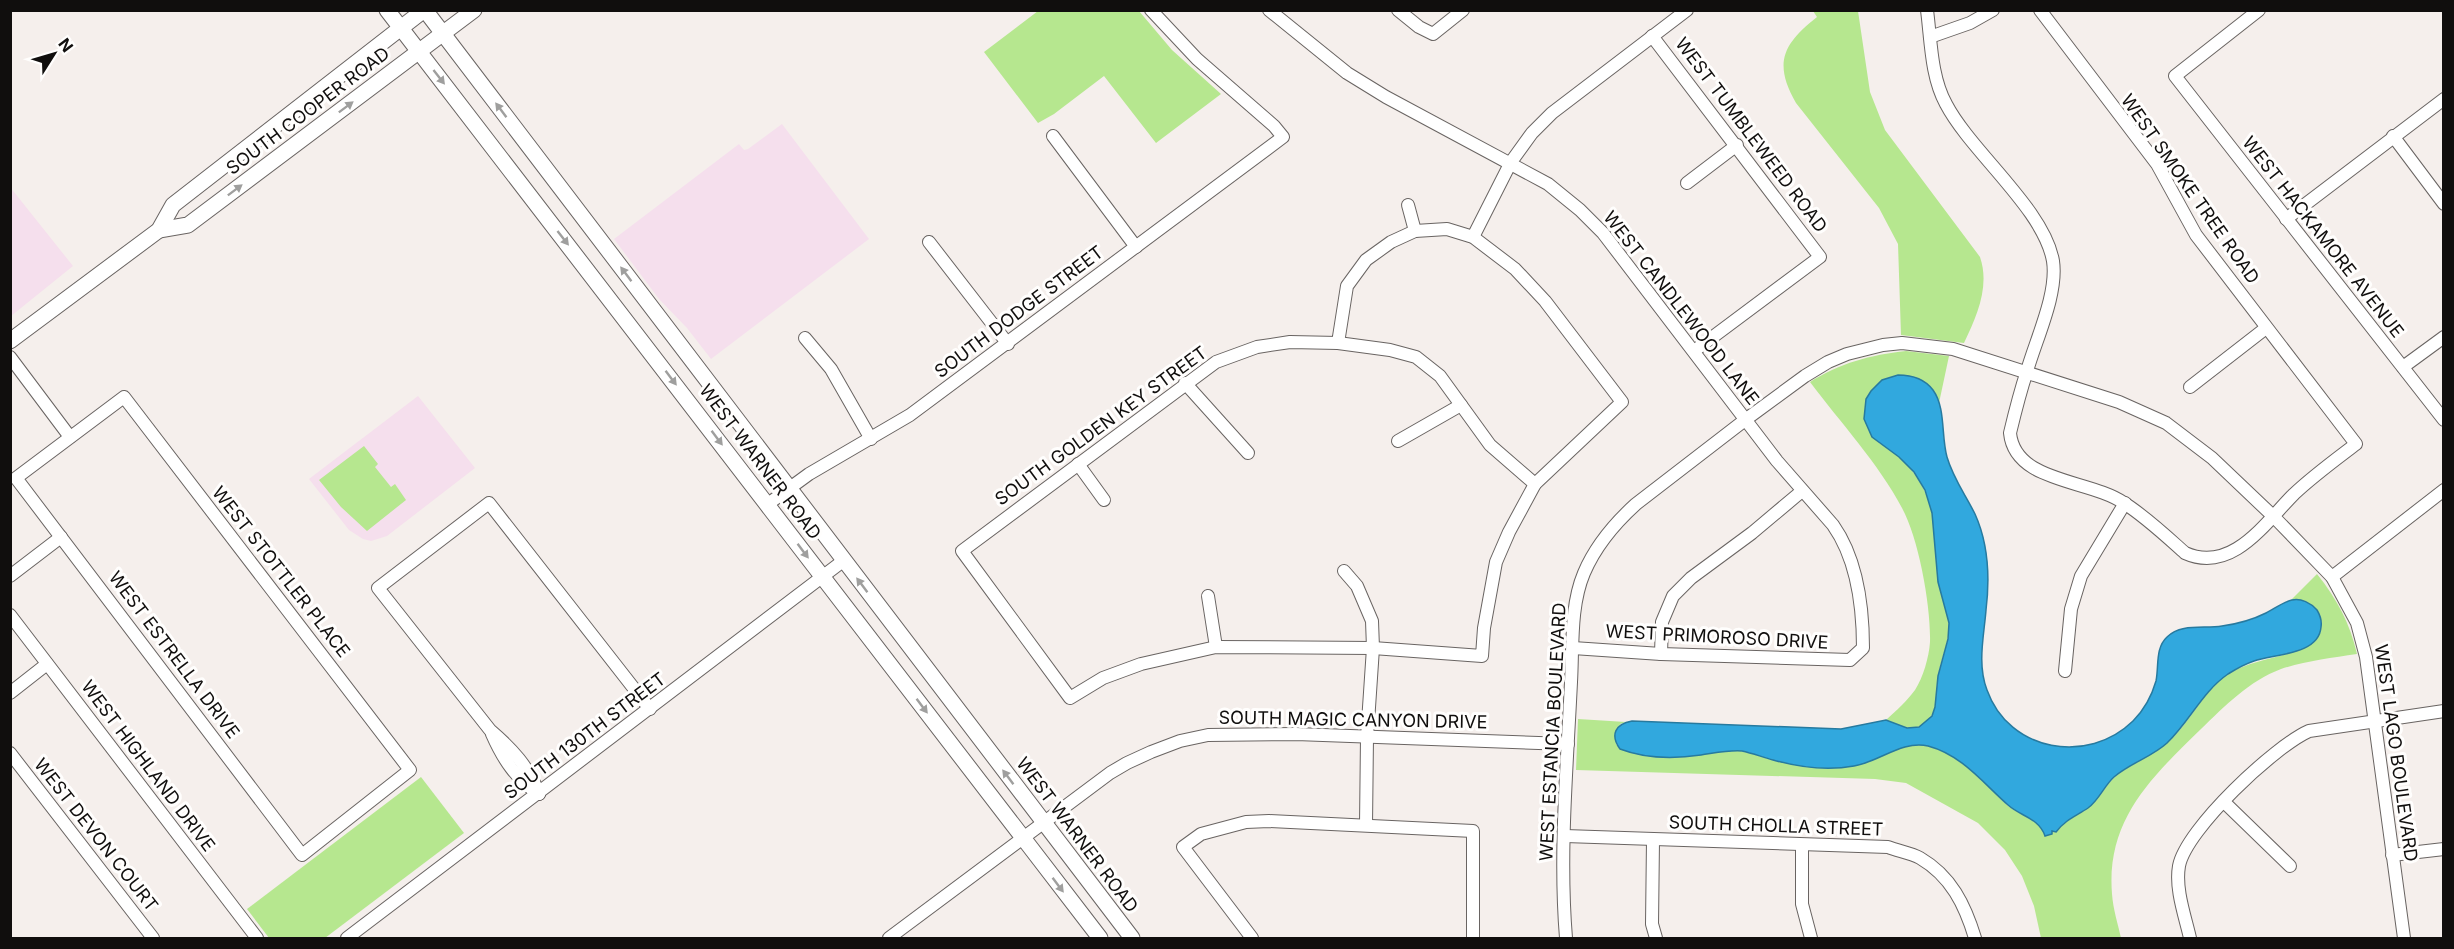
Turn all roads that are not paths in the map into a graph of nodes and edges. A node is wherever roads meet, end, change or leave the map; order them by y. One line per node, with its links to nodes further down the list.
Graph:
1 (387, 10): 13 (main road, WEST WARNER ROAD)
2 (424, 10): 13 (main road, SOUTH COOPER ROAD); 14 (main road, WEST WARNER ROAD)
3 (474, 10): 14 (main road, SOUTH COOPER ROAD)
4 (1151, 10): 31 (street, SOUTH DODGE STREET)
5 (1269, 10): 22 (street, WEST CANDLEWOOD LANE)
6 (1398, 10): 7 (street)
7 (1463, 10)
8 (1687, 10): 15 (street)
9 (1927, 10): 16 (street)
10 (1993, 10): 16 (street)
11 (2040, 10): 33 (street, WEST SMOKE TREE ROAD)
12 (2259, 10): 26 (street, WEST HACKAMORE AVENUE)
13 (401, 28): 17 (main road, WEST WARNER ROAD); 27 (main road, SOUTH COOPER ROAD)
14 (443, 34): 17 (main road, SOUTH COOPER ROAD); 32 (main road, WEST WARNER ROAD, one-way to 14)
15 (1653, 36): 21 (street, WEST TUMBLEWEED ROAD); 22 (street)
16 (1930, 37): 43 (street)
17 (419, 51): 27 (main road, SOUTH COOPER ROAD, one-way to 17); 37 (main road, WEST WARNER ROAD, one-way to 37)
18 (2444, 99): 20 (street)
19 (1053, 136): 31 (street)
20 (2393, 136): 24 (street); 26 (street)
21 (1737, 145): 23 (street); 40 (street, WEST TUMBLEWEED ROAD)
22 (1511, 162): 29 (street); 40 (street, WEST CANDLEWOOD LANE)
23 (1687, 183)
24 (2444, 204)
25 (1408, 205): 28 (street)
26 (2286, 219): 42 (street, WEST HACKAMORE AVENUE)
27 (159, 230): 36 (main road, SOUTH COOPER ROAD)
28 (1415, 231): 29 (street); 38 (street)
29 (1473, 237): 54 (street)
30 (929, 242): 39 (street)
31 (1136, 247): 39 (street, SOUTH DODGE STREET)
32 (661, 321): 37 (main road); 55 (main road, WEST WARNER ROAD)
33 (2266, 327): 45 (street); 61 (street, WEST SMOKE TREE ROAD)
34 (2444, 337): 42 (street)
35 (805, 338): 50 (street)
36 (10, 341)
37 (643, 341): 60 (main road, WEST WARNER ROAD, one-way to 60)
38 (1338, 343): 44 (street, SOUTH GOLDEN KEY STREET); 46 (street)
39 (1008, 344): 50 (street, SOUTH DODGE STREET)
40 (1694, 351): 47 (street, WEST CANDLEWOOD LANE)
41 (10, 357): 49 (street)
42 (2403, 368): 48 (street, WEST HACKAMORE AVENUE)
43 (2026, 372): 47 (street, WEST LAGO BOULEVARD); 59 (street); 61 (street, WEST LAGO BOULEVARD)
44 (1185, 383): 52 (street); 53 (street, SOUTH GOLDEN KEY STREET)
45 (2190, 387)
46 (1461, 405): 51 (street); 54 (street)
47 (1745, 420): 56 (street, WEST CANDLEWOOD LANE); 72 (street, WEST ESTANCIA BOULEVARD)
48 (2444, 420)
49 (70, 437): 62 (street, WEST ESTRELLA DRIVE); 93 (street, WEST STOTTLER PLACE)
50 (871, 439): 55 (street, SOUTH DODGE STREET)
51 (1398, 441)
52 (1248, 453)
53 (1078, 464): 58 (street); 70 (street, SOUTH GOLDEN KEY STREET)
54 (1535, 484): 71 (street)
55 (789, 489): 60 (street, SOUTH DODGE STREET); 63 (main road, WEST WARNER ROAD)
56 (1802, 490): 73 (street); 74 (street, WEST CANDLEWOOD LANE)
57 (2444, 490): 67 (street)
58 (1104, 500)
59 (2125, 503): 61 (street); 76 (street)
60 (768, 504): 66 (main road, WEST WARNER ROAD, one-way to 66)
61 (2274, 517): 67 (street, WEST LAGO BOULEVARD)
62 (61, 537): 65 (street); 93 (street, WEST ESTRELLA DRIVE)
63 (843, 561): 66 (street, SOUTH 130TH STREET); 86 (main road, WEST WARNER ROAD, one-way to 63)
64 (1344, 571): 71 (street)
65 (10, 576)
66 (823, 576): 78 (street, SOUTH 130TH STREET); 89 (main road, WEST WARNER ROAD, one-way to 89)
67 (2331, 577): 80 (street, WEST LAGO BOULEVARD)
68 (1208, 596): 70 (street)
69 (10, 615): 75 (street, WEST HIGHLAND DRIVE)
70 (1216, 647): 71 (street)
71 (1373, 648): 81 (street)
72 (1573, 648): 73 (street, WEST PRIMOROSO DRIVE); 82 (street, WEST ESTANCIA BOULEVARD)
73 (1661, 654): 74 (street, WEST PRIMOROSO DRIVE)
74 (1858, 654)
75 (47, 664): 77 (street); 97 (street, WEST HIGHLAND DRIVE)
76 (2065, 671)
77 (10, 693)
78 (650, 709): 84 (street, SOUTH 130TH STREET); 84 (street)
79 (2444, 711): 80 (street)
80 (2375, 722): 85 (street); 94 (street, WEST LAGO BOULEVARD)
81 (1367, 737): 82 (street, SOUTH MAGIC CANYON DRIVE); 86 (street, SOUTH MAGIC CANYON DRIVE); 87 (street)
82 (1568, 744): 88 (street, WEST ESTANCIA BOULEVARD)
83 (10, 753): 96 (street, WEST DEVON COURT)
84 (539, 794): 98 (street, SOUTH 130TH STREET)
85 (2224, 802): 95 (street); 108 (street)
86 (1043, 823): 89 (street, SOUTH MAGIC CANYON DRIVE); 101 (main road, WEST WARNER ROAD)
87 (1366, 825): 102 (street); 103 (street)
88 (1565, 836): 90 (street, SOUTH CHOLLA STREET); 104 (street, WEST ESTANCIA BOULEVARD)
89 (1023, 838): 99 (street, SOUTH MAGIC CANYON DRIVE); 100 (main road, WEST WARNER ROAD, one-way to 100)
90 (1653, 840): 91 (street, SOUTH CHOLLA STREET); 105 (street)
91 (1802, 845): 106 (street); 107 (street, SOUTH CHOLLA STREET)
92 (2444, 849): 94 (street)
93 (302, 855)
94 (2392, 855): 109 (street, WEST LAGO BOULEVARD)
95 (2290, 866)
96 (153, 939)
97 (257, 939)
98 (346, 939)
99 (889, 939)
100 (1100, 939)
101 (1132, 939)
102 (1252, 939)
103 (1473, 939)
104 (1566, 939)
105 (1656, 939)
106 (1811, 939)
107 (1975, 939)
108 (2190, 939)
109 (2404, 939)

